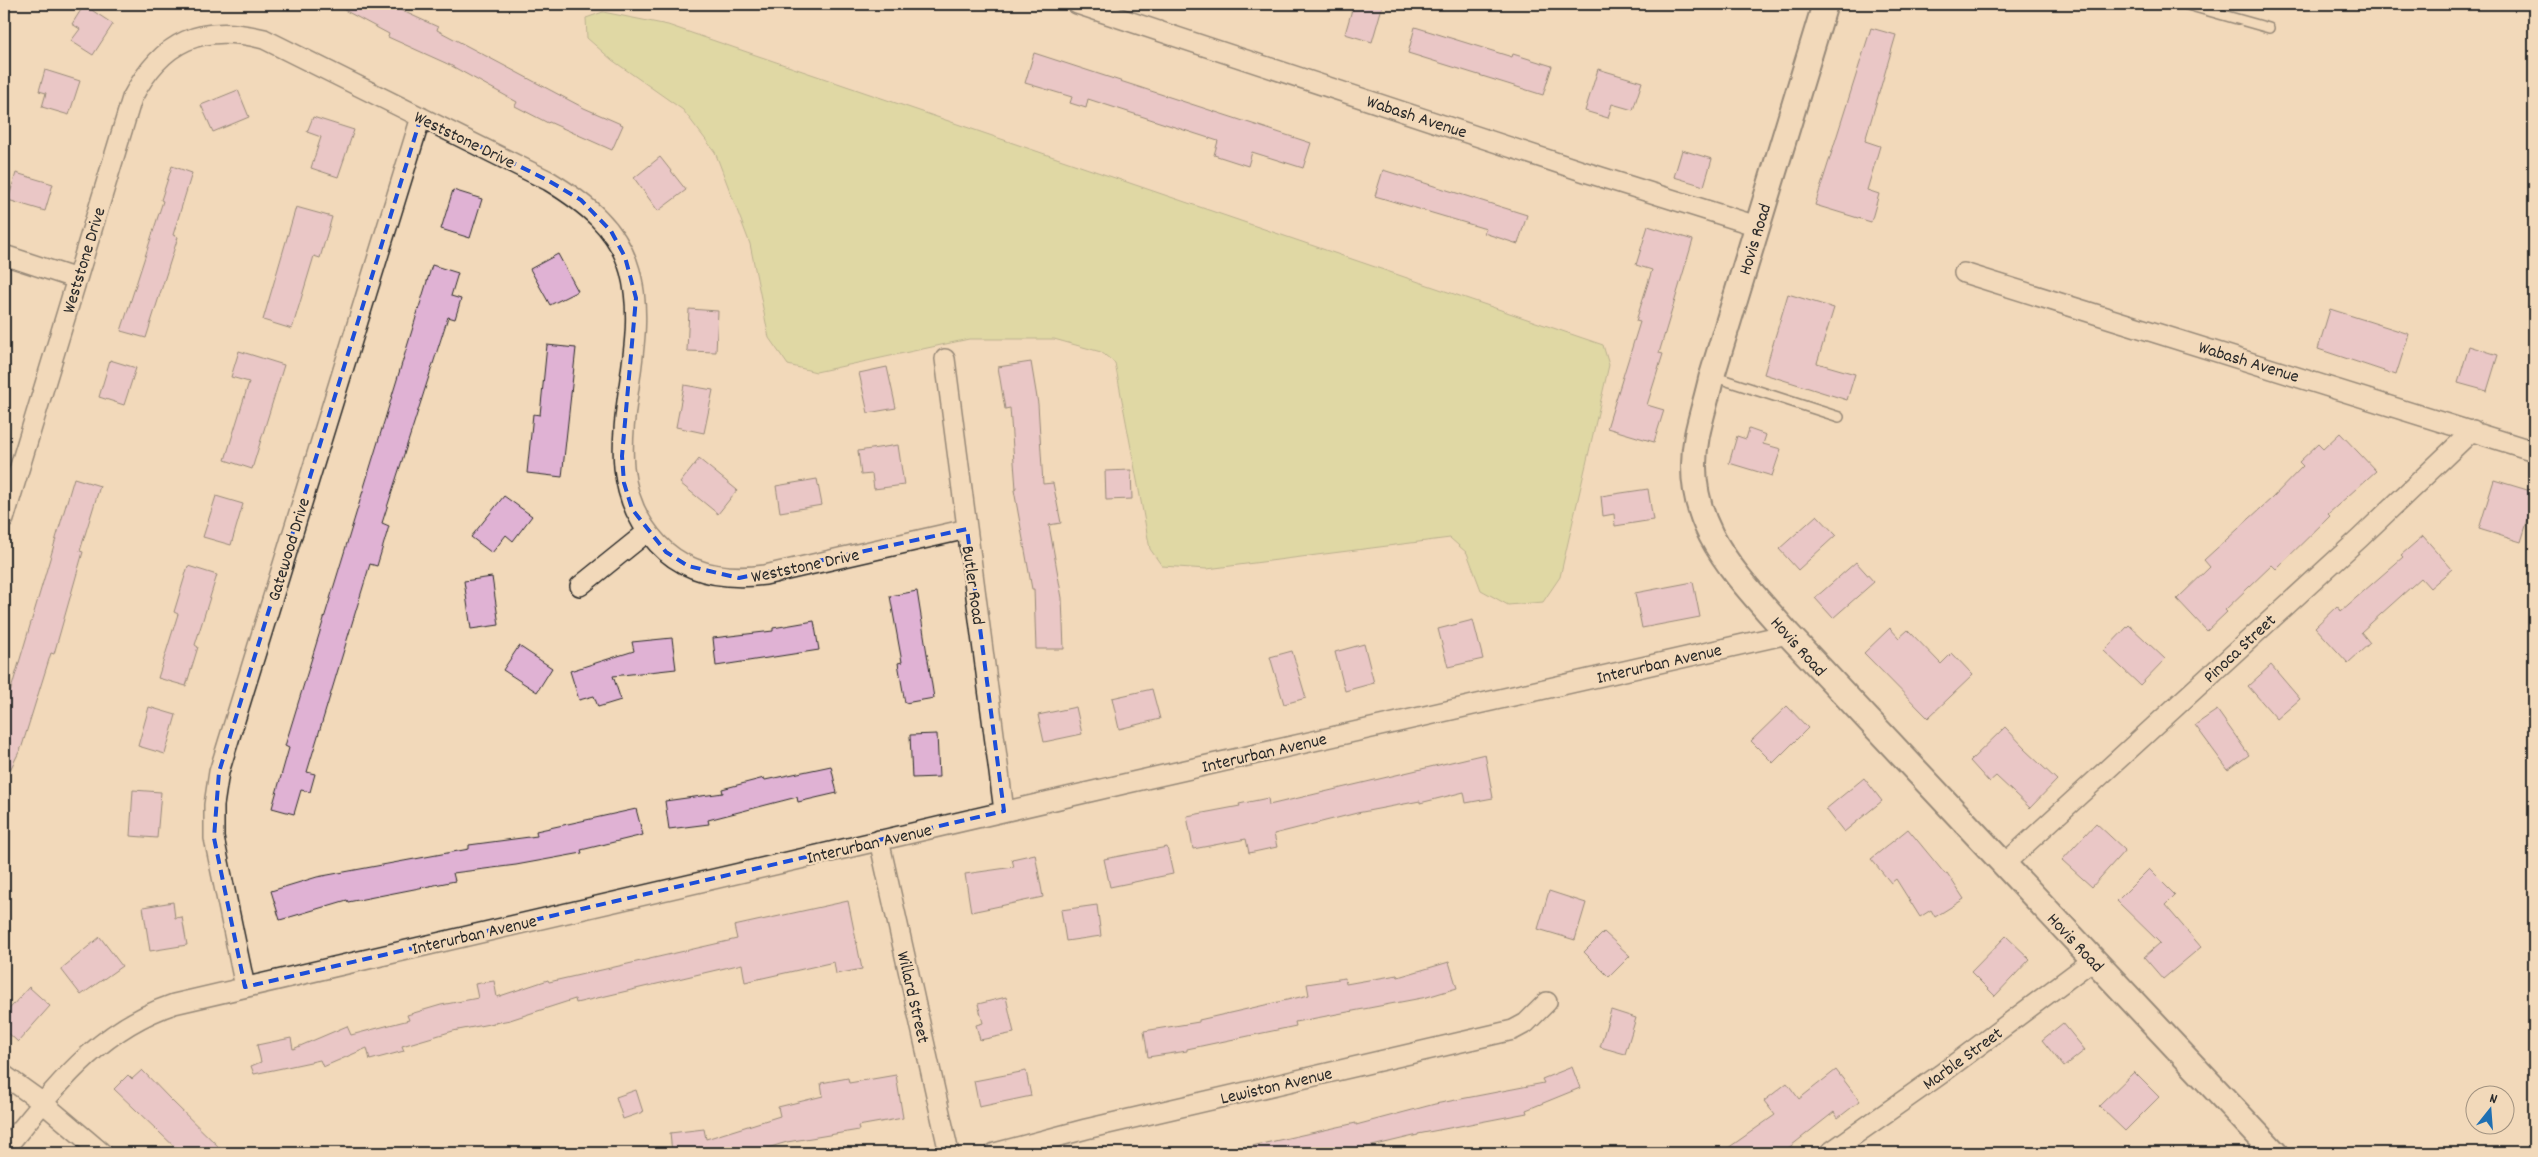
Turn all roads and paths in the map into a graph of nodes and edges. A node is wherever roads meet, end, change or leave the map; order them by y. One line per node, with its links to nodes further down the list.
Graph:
1 (1077, 4): 6 (street, Wabash Avenue)
2 (1825, 4): 6 (street, Hovis Road)
3 (2184, 4): 4 (lane)
4 (2269, 28)
5 (421, 117): 9 (street, Weststone Drive); 17 (street, Weststone Drive); 24 (street, Gatewood Drive)
6 (1757, 226): 11 (street, Hovis Road)
7 (4, 255): 9 (street)
8 (1964, 273): 13 (street, Wabash Avenue)
9 (77, 279): 15 (street, Weststone Drive)
10 (945, 359): 16 (street, Butler Road)
11 (1712, 376): 12 (lane); 19 (street, Hovis Road)
12 (1839, 417)
13 (2473, 430): 14 (street, Wabash Avenue); 22 (street, Pinoca Street)
14 (2534, 450)
15 (4, 519)
16 (967, 529): 17 (street, Weststone Drive); 20 (street, Butler Road)
17 (646, 532): 18 (street)
18 (580, 586)
19 (1788, 634): 20 (street, Interurban Avenue); 22 (street, Hovis Road)
20 (1004, 811): 21 (street, Interurban Avenue)
21 (879, 840): 24 (street, Interurban Avenue); 30 (street, Willard Street)
22 (2004, 865): 23 (street, Hovis Road)
23 (2093, 960): 32 (street, Marble Street); 33 (street, Hovis Road)
24 (245, 987): 27 (street, Interurban Avenue)
25 (1547, 1002): 31 (street, Lewiston Avenue)
26 (4, 1075): 27 (street)
27 (43, 1104): 28 (street, Interurban Avenue); 29 (street)
28 (4, 1150)
29 (102, 1153)
30 (949, 1153)
31 (995, 1153)
32 (1829, 1153)
33 (2275, 1153)

